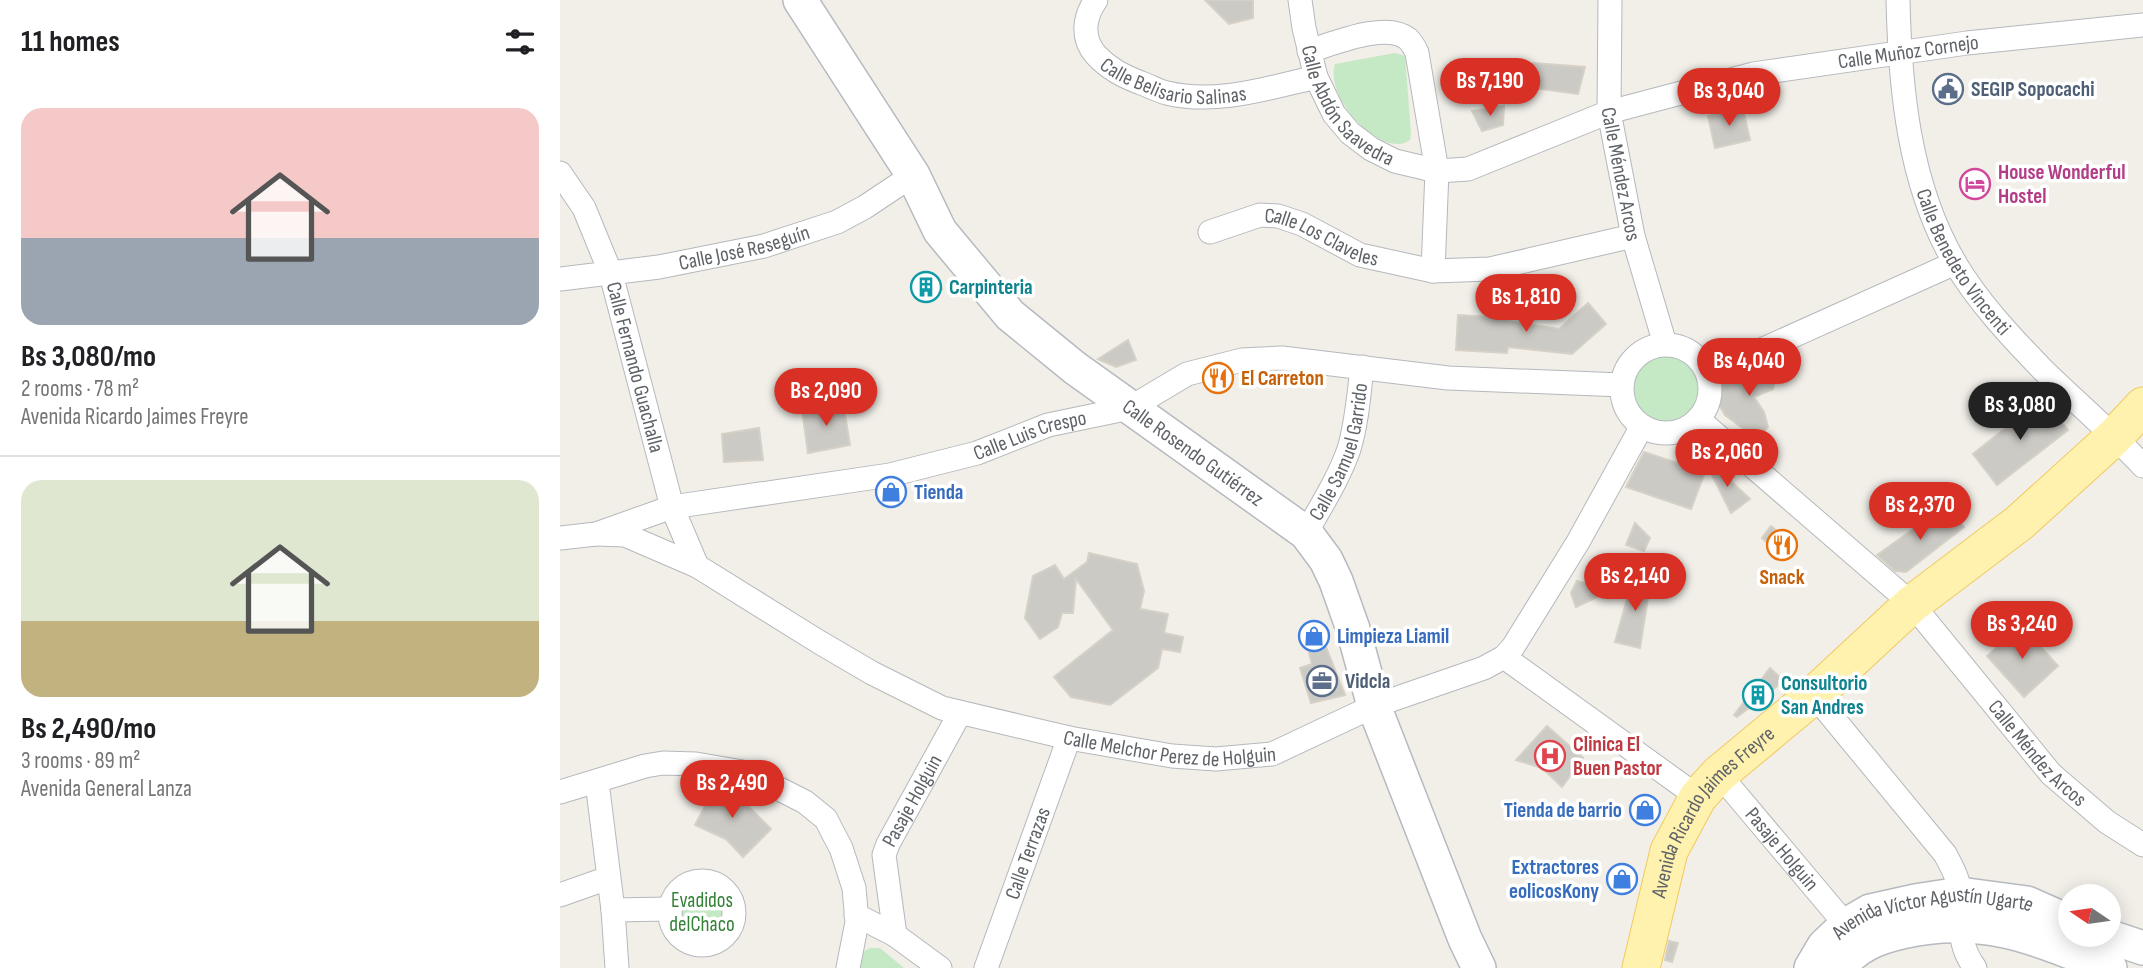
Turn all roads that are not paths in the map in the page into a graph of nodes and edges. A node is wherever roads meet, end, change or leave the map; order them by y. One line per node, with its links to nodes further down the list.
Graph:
1 (800, 0): 13 (street, Calle Rosendo Gutiérrez)
2 (1096, 0): 9 (street, Calle Belisario Salinas)
3 (1300, 0): 7 (street, Calle Abdón Saavedra)
4 (1610, 0): 10 (street, Calle Méndez Arcos)
5 (1898, 0): 8 (street, Calle Benedeto Vincenti)
6 (2143, 25): 8 (street, Calle Muñoz Cornejo)
7 (1309, 51): 9 (street, Calle Abdón Saavedra); 11 (street)
8 (1899, 52): 10 (street, Calle Muñoz Cornejo); 16 (street, Calle Benedeto Vincenti)
9 (1316, 77): 11 (street, Calle Abdón Saavedra)
10 (1609, 112): 11 (street, Calle Muñoz Cornejo); 15 (street, Calle Méndez Arcos)
11 (1437, 171): 17 (street)
12 (560, 173): 18 (street, Calle Fernando Guachalla)
13 (913, 176): 18 (street, Calle José Reseguín); 25 (street, Calle Rosendo Gutiérrez)
14 (1210, 232): 17 (street, Calle Los Claveles)
15 (1633, 236): 17 (street, Calle Los Claveles); 20 (street, Calle Méndez Arcos)
16 (1955, 263): 22 (street); 28 (street, Calle Benedeto Vincenti)
17 (1433, 271)
18 (611, 274): 19 (street, Calle José Reseguín); 30 (street, Calle Fernando Guachalla)
19 (560, 279)
20 (1665, 344): 22 (street); 23 (street)
21 (1362, 367): 23 (street, Calle Luis Crespo); 25 (street, Calle Luis Crespo); 31 (street, Calle Samuel Garrido)
22 (1708, 374): 26 (street)
23 (1622, 385): 27 (street)
24 (2143, 406): 28 (main road, Avenida Ricardo Jaimes Freyre)
25 (1130, 408): 30 (street, Calle Luis Crespo); 31 (street, Calle Rosendo Gutiérrez)
26 (1698, 419): 27 (street); 35 (street, Calle Méndez Arcos)
27 (1642, 426): 36 (street, Calle Melchor Perez de Holguin)
28 (2115, 436): 29 (street, Calle Benedeto Vincenti); 35 (main road, Avenida Ricardo Jaimes Freyre)
29 (2143, 466)
30 (672, 507): 32 (street, Calle Luis Crespo); 34 (street, Calle Fernando Guachalla)
31 (1306, 533): 38 (street, Calle Rosendo Gutiérrez)
32 (596, 534): 33 (street, Calle Luis Crespo); 34 (street, Calle Melchor Perez de Holguin)
33 (560, 538)
34 (697, 566): 39 (street, Calle Melchor Perez de Holguin)
35 (1912, 604): 37 (main road, Avenida Ricardo Jaimes Freyre); 44 (street, Calle Méndez Arcos)
36 (1504, 657): 38 (street, Calle Melchor Perez de Holguin); 42 (street, Pasaje Holguin)
37 (1814, 695): 42 (main road, Avenida Ricardo Jaimes Freyre); 48 (street)
38 (1374, 706): 40 (street, Calle Melchor Perez de Holguin); 60 (street, Calle Rosendo Gutiérrez)
39 (960, 713): 40 (street, Calle Melchor Perez de Holguin); 53 (street, Pasaje Holguin)
40 (1069, 738): 59 (street, Calle Terrazas)
41 (597, 782): 43 (street); 45 (street); 50 (street)
42 (1709, 785): 52 (street, Pasaje Holguin); 61 (main road, Avenida Ricardo Jaimes Freyre)
43 (560, 792)
44 (2143, 845)
45 (608, 878): 46 (street); 49 (street)
46 (560, 895)
47 (670, 909): 49 (street)
48 (1960, 909): 51 (street, Avenida Víctor Agustín Ugarte); 52 (street, Avenida Víctor Agustín Ugarte); 63 (street, Avenida Víctor Agustín Ugarte); 64 (street); 65 (street, Avenida Víctor Agustín Ugarte)
49 (613, 910): 56 (street)
50 (856, 915): 53 (street); 57 (street)
51 (2058, 917)
52 (1846, 925): 62 (street, Avenida Víctor Agustín Ugarte)
53 (895, 935): 58 (street)
54 (2121, 941): 55 (street)
55 (2143, 948)
56 (617, 968)
57 (848, 968)
58 (940, 968)
59 (986, 968)
60 (1479, 968)
61 (1641, 968)
62 (1811, 968)
63 (1839, 968)
64 (1975, 968)
65 (2110, 968)

